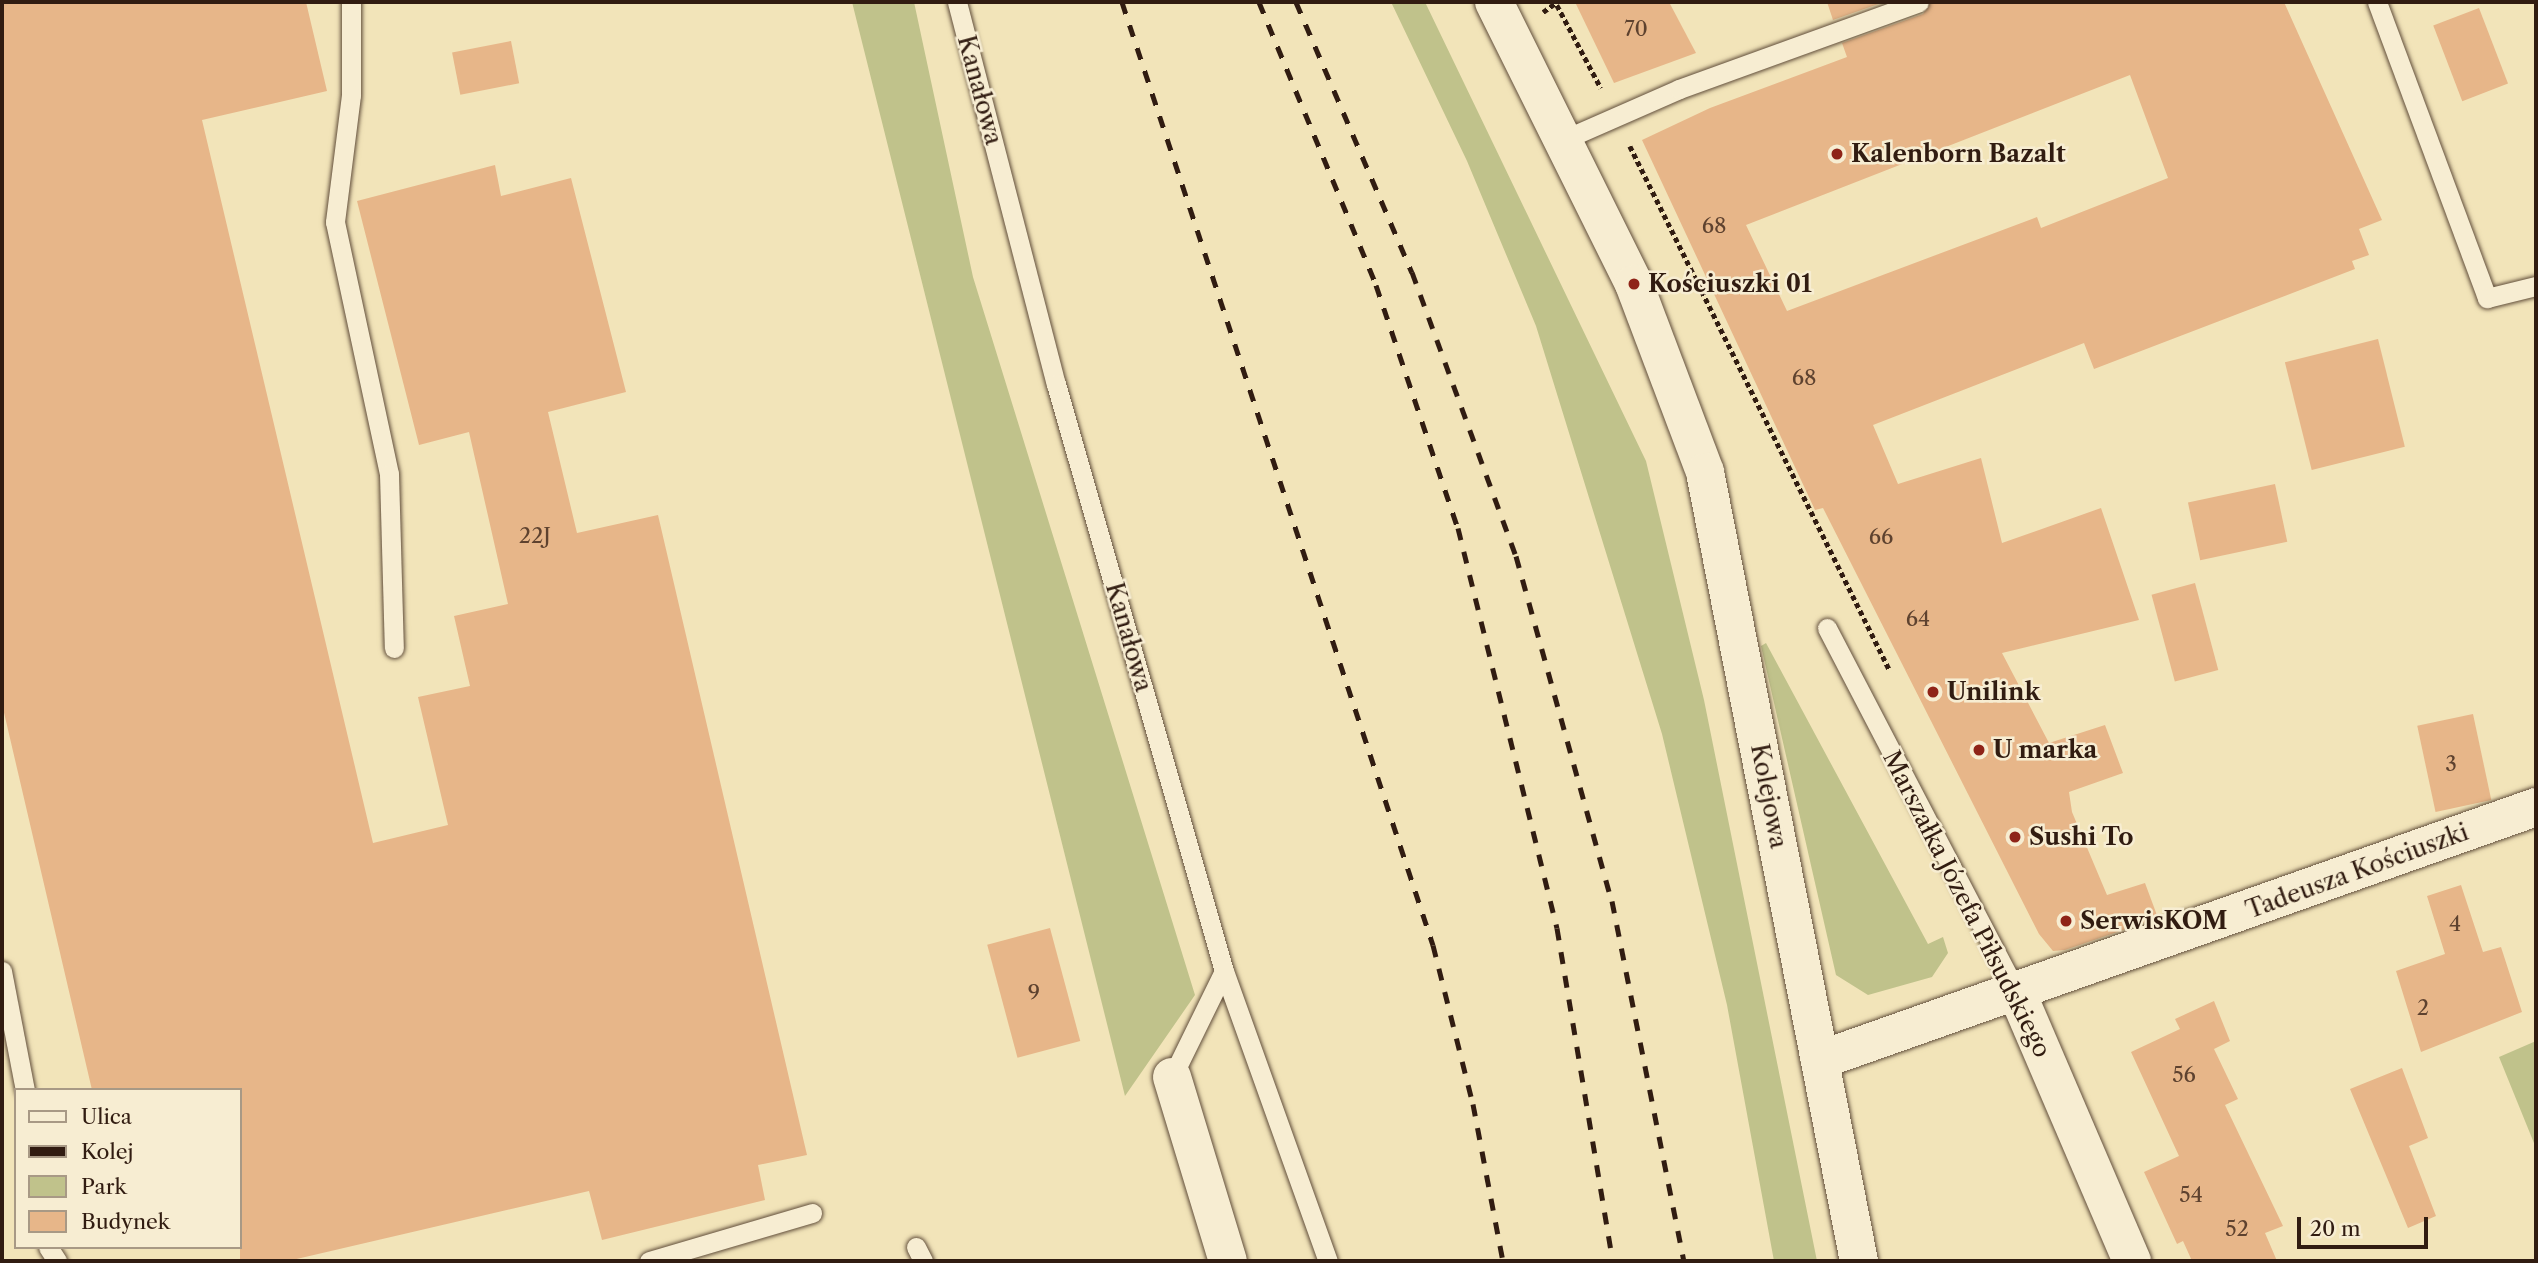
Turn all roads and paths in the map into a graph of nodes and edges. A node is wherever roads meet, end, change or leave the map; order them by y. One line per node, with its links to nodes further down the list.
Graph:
1 (351, 2): 11 (lane)
2 (957, 2): 15 (lane, Kanałowa)
3 (1494, 2): 8 (street)
4 (1919, 2): 7 (lane)
5 (2376, 2): 9 (lane)
6 (1557, 5): 7 (path)
7 (1616, 117): 8 (lane); 12 (path)
8 (1563, 140): 17 (street, Kolejowa)
9 (2536, 286)
10 (1827, 628): 16 (lane, Marszałka Józefa Piłsudskiego)
11 (394, 648)
12 (1893, 677)
13 (2536, 807): 16 (street, Tadeusza Kościuszki)
14 (2, 971): 19 (lane)
15 (1224, 971): 18 (lane); 23 (lane, Kanałowa)
16 (2017, 993): 17 (street, Tadeusza Kościuszki); 25 (street, Marszałka Józefa Piłsudskiego)
17 (1820, 1060): 24 (street, Kolejowa)
18 (1172, 1077): 22 (street)
19 (25, 1088)
20 (812, 1213): 21 (lane)
21 (649, 1261)
22 (1228, 1261)
23 (1328, 1261)
24 (1859, 1261)
25 (2133, 1261)

